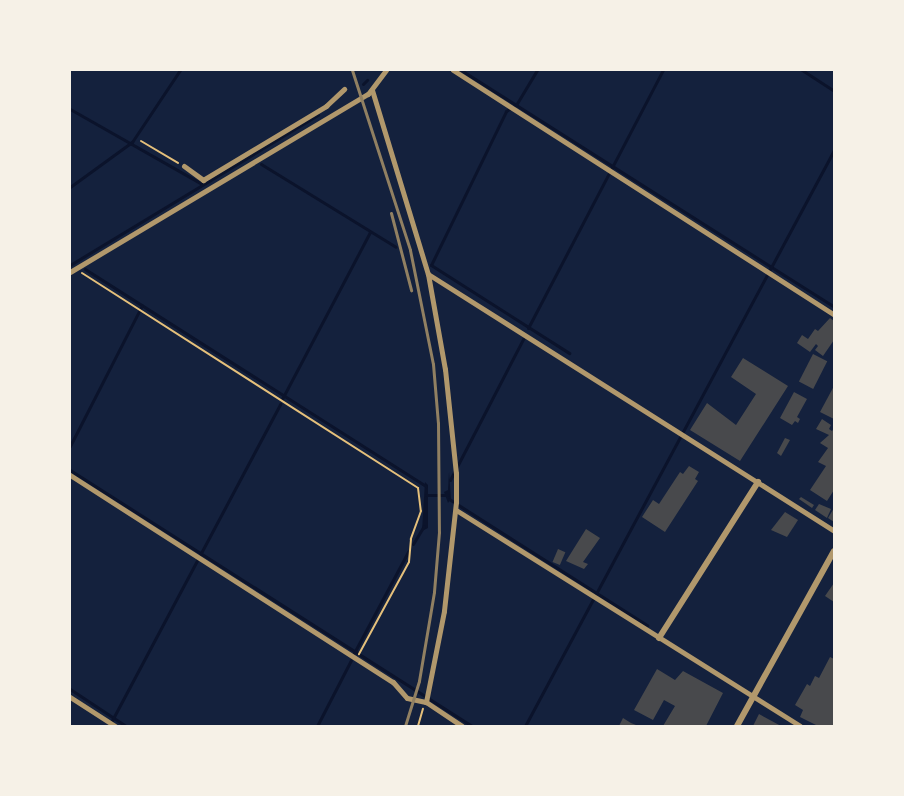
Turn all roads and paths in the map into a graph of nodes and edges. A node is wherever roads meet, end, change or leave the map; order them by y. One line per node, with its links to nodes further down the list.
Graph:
1 (386, 70): 4 (street)
2 (453, 70): 18 (street)
3 (344, 89): 5 (street)
4 (372, 90): 6 (street); 17 (street)
5 (326, 106): 6 (street); 7 (street)
6 (331, 114): 7 (street)
7 (286, 135): 9 (street); 9 (street)
8 (141, 141): 11 (path)
9 (266, 147): 10 (street); 12 (street)
10 (233, 162): 12 (street); 13 (street)
11 (184, 166): 13 (street)
12 (238, 169): 14 (street)
13 (206, 178): 14 (street)
14 (210, 186): 15 (street)
15 (76, 268): 16 (street); 25 (path)
16 (70, 272)
17 (428, 274): 20 (street); 21 (street)
18 (834, 315)
19 (70, 476): 28 (street)
20 (758, 482): 22 (street); 24 (street)
21 (456, 506): 24 (street); 28 (street)
22 (834, 530)
23 (834, 552): 27 (street)
24 (659, 638): 27 (street)
25 (360, 652)
26 (70, 697): 29 (street)
27 (755, 698): 32 (street); 33 (street)
28 (426, 701): 30 (path); 31 (street)
29 (113, 724)
30 (418, 726)
31 (462, 726)
32 (737, 726)
33 (800, 726)

